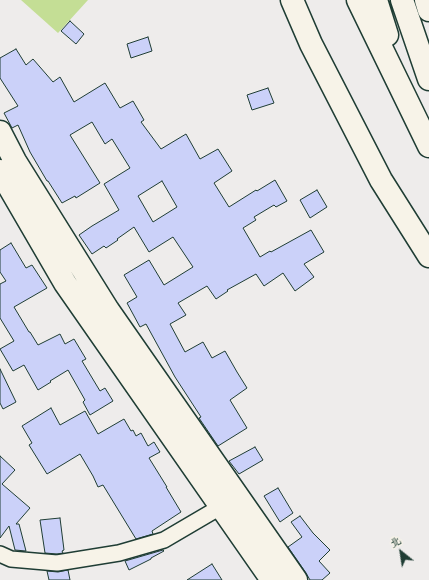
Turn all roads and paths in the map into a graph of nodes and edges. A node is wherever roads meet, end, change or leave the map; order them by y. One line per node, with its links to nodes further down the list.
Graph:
1 (292, 0): 12 (main road)
2 (358, 0): 10 (main road)
3 (376, 0): 9 (main road)
4 (402, 0): 7 (main road)
5 (426, 0): 6 (main road)
6 (429, 10)
7 (429, 79)
8 (0, 132): 16 (main road)
9 (429, 141)
10 (429, 146)
11 (0, 171): 13 (main road)
12 (429, 256)
13 (222, 506): 14 (street); 15 (main road)
14 (0, 554)
15 (272, 580)
16 (296, 580)

